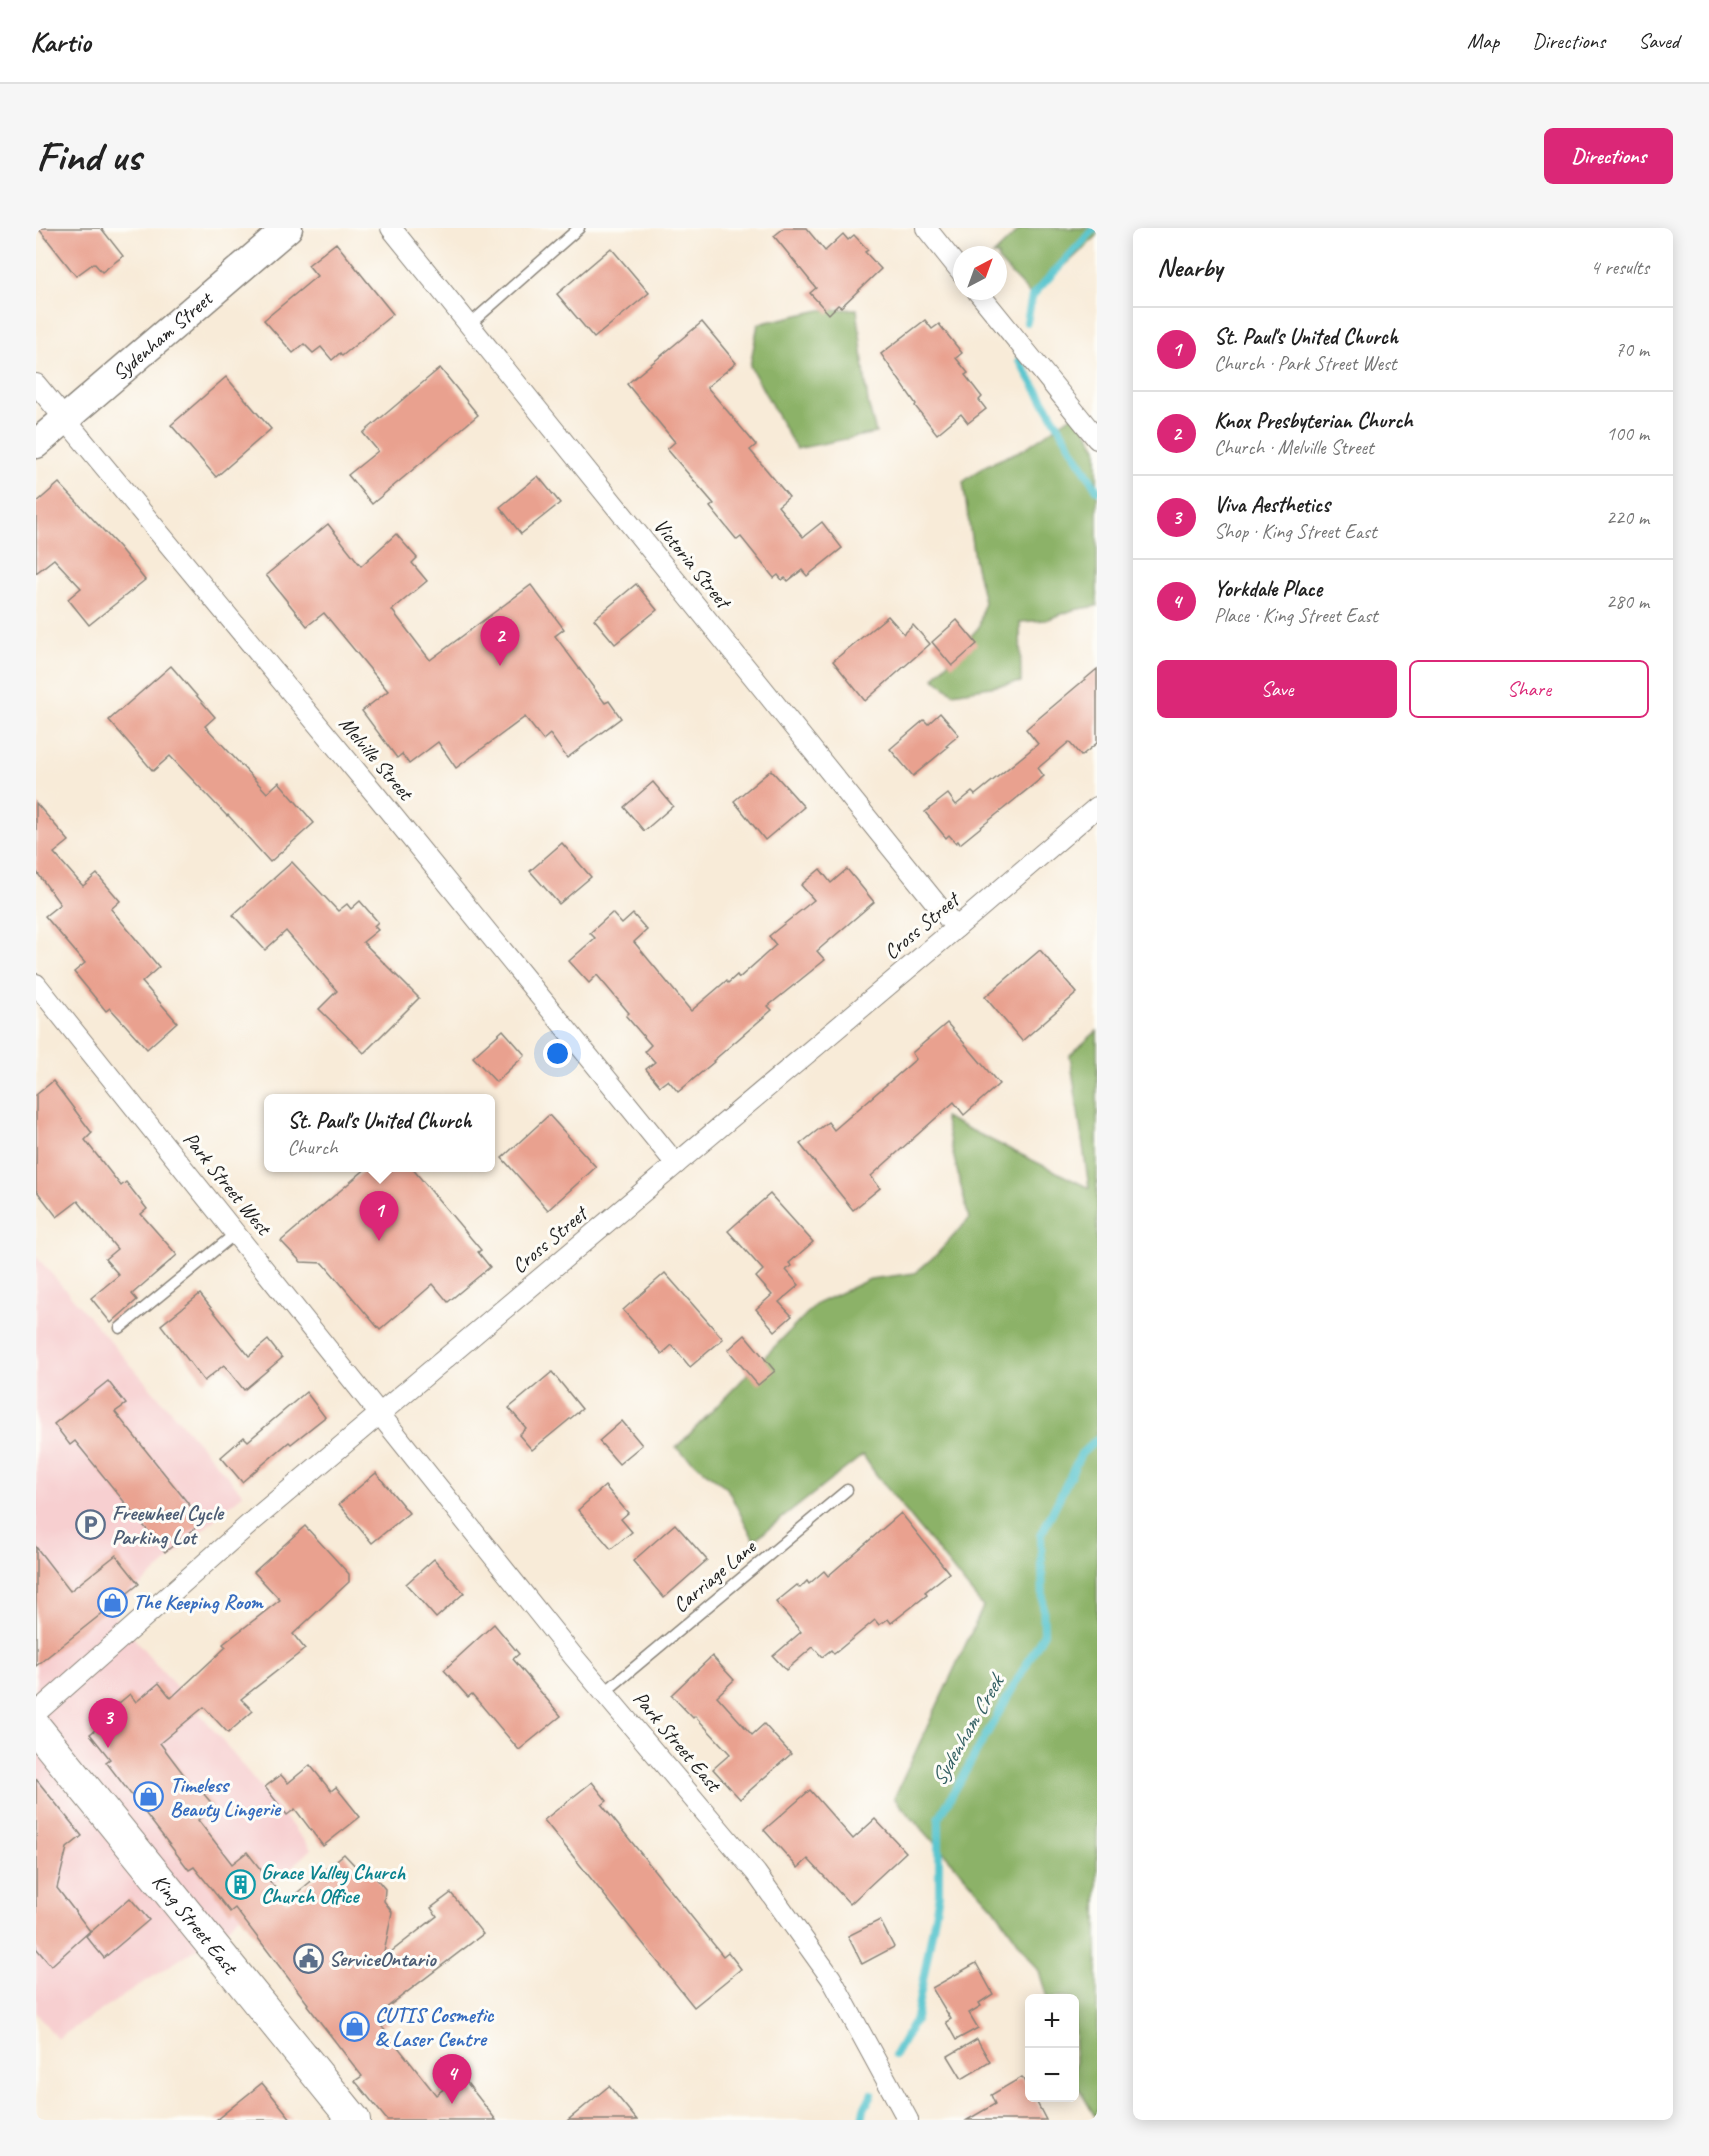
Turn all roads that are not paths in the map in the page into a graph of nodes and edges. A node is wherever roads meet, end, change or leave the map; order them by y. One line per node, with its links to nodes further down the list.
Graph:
1 (288, 228): 9 (main road, Sydenham Street)
2 (391, 228): 7 (street, Victoria Street)
3 (579, 228): 7 (lane)
4 (926, 228): 5 (street)
5 (953, 262)
6 (985, 300): 10 (street)
7 (469, 325): 13 (street, Victoria Street)
8 (36, 384): 9 (street, Melville Street)
9 (64, 419): 11 (main road, Sydenham Street); 15 (street, Melville Street)
10 (1093, 427)
11 (36, 444)
12 (1097, 807): 13 (street, Cross Street)
13 (956, 928): 15 (street, Cross Street)
14 (36, 984): 16 (street, Park Street West)
15 (676, 1164): 18 (street, Cross Street)
16 (237, 1233): 17 (lane); 18 (street, Park Street West)
17 (120, 1328)
18 (380, 1414): 20 (street, Park Street East); 21 (street, Cross Street)
19 (847, 1490): 20 (lane, Carriage Lane)
20 (605, 1692): 24 (street, Park Street East)
21 (36, 1713)
22 (36, 1728): 23 (main road, King Street East)
23 (354, 2120)
24 (908, 2120)

